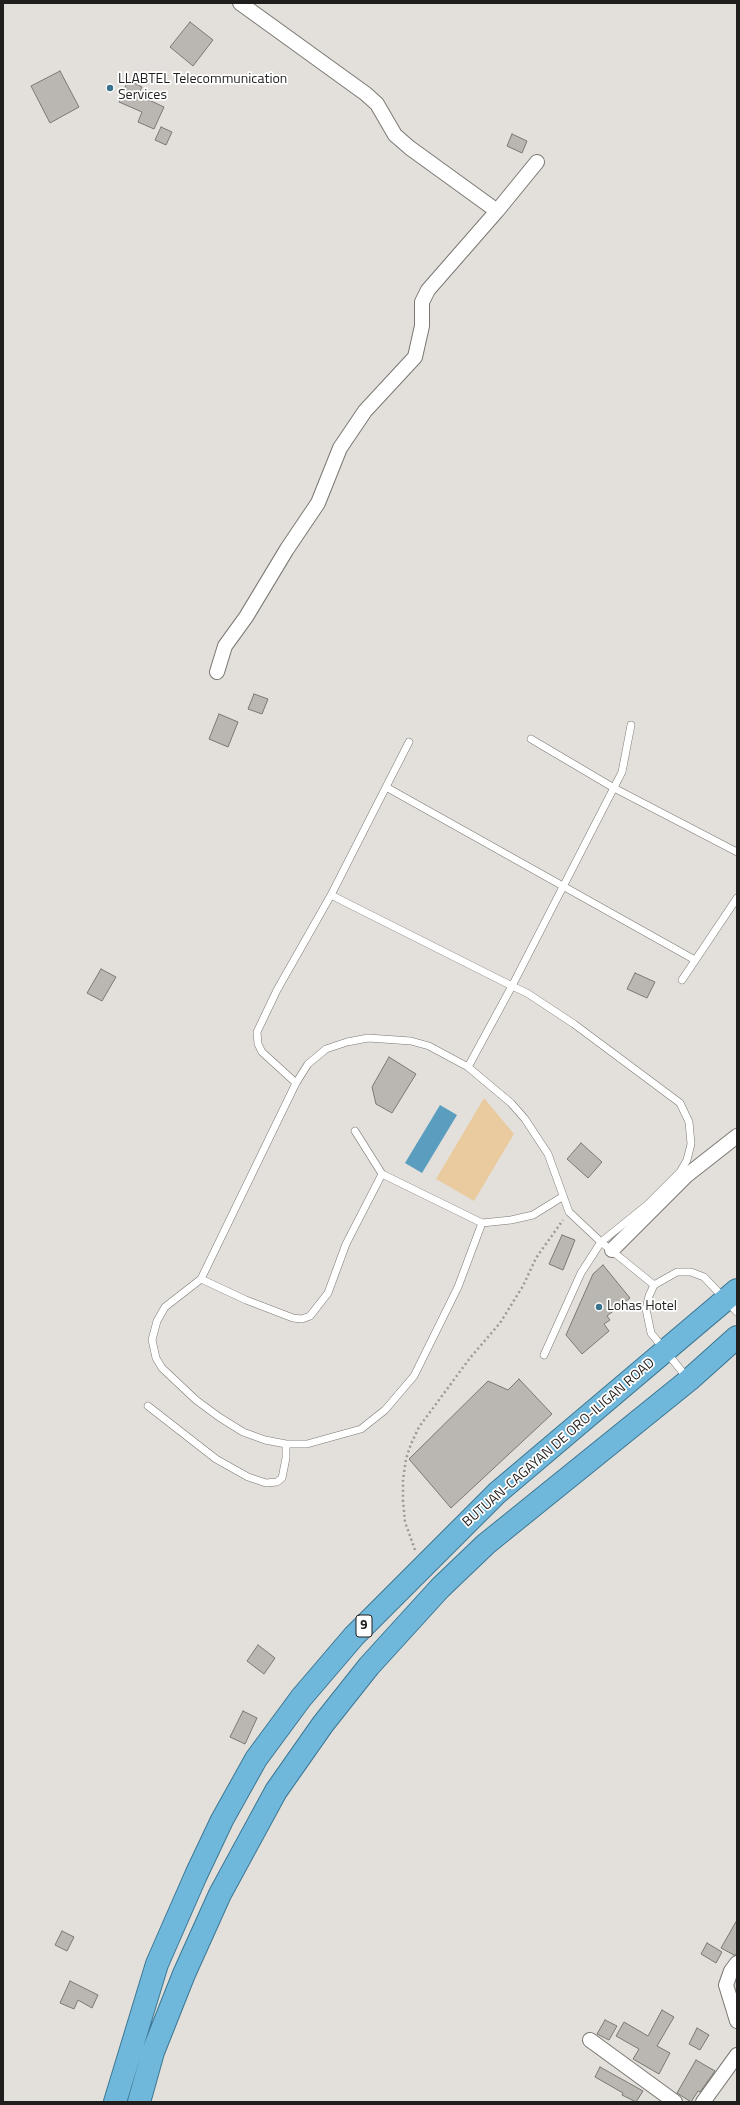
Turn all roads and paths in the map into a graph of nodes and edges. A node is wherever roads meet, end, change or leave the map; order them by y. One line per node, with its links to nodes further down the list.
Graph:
1 (240, 3): 3 (street)
2 (537, 162): 3 (street)
3 (497, 211): 4 (street)
4 (217, 672)
5 (631, 725): 9 (lane)
6 (531, 739): 9 (lane)
7 (409, 742): 8 (lane)
8 (386, 787): 11 (lane); 12 (lane)
9 (614, 788): 10 (lane); 11 (lane)
10 (737, 852)
11 (562, 887): 14 (lane); 16 (lane)
12 (331, 895): 16 (lane); 18 (lane)
13 (737, 898): 14 (lane)
14 (695, 960): 15 (lane)
15 (682, 980)
16 (512, 986): 17 (lane); 25 (lane)
17 (468, 1067): 18 (lane); 22 (lane)
18 (296, 1083): 26 (lane)
19 (355, 1131): 21 (lane)
20 (737, 1136): 25 (street)
21 (382, 1174): 24 (lane); 26 (lane)
22 (562, 1197): 23 (lane); 24 (lane)
23 (569, 1212): 25 (lane); 35 (path)
24 (482, 1223): 34 (lane)
25 (606, 1246): 27 (lane); 31 (lane)
26 (201, 1279): 34 (lane)
27 (654, 1285): 28 (lane); 30 (lane)
28 (733, 1300): 30 (highway, BUTUAN-CAGAYAN DE ORO-ILIGAN ROAD / 9)
29 (737, 1338): 32 (highway, BUTUAN-CAGAYAN DE ORO-ILIGAN ROAD / 9)
30 (665, 1351): 32 (lane); 35 (highway, BUTUAN-CAGAYAN DE ORO-ILIGAN ROAD / 9)
31 (544, 1355)
32 (689, 1380): 38 (highway, BUTUAN-CAGAYAN DE ORO-ILIGAN ROAD / 9)
33 (148, 1406): 34 (lane)
34 (286, 1444)
35 (422, 1566): 37 (highway, BUTUAN-CAGAYAN DE ORO-ILIGAN ROAD / 9)
36 (737, 1963): 39 (street)
37 (157, 1964): 38 (highway); 42 (highway, BUTUAN-CAGAYAN DE ORO-ILIGAN ROAD / 9)
38 (184, 1974): 43 (highway, BUTUAN-CAGAYAN DE ORO-ILIGAN ROAD / 9)
39 (737, 2021)
40 (590, 2040): 44 (street)
41 (737, 2055): 45 (street)
42 (115, 2102)
43 (139, 2102)
44 (675, 2102)
45 (703, 2102)

